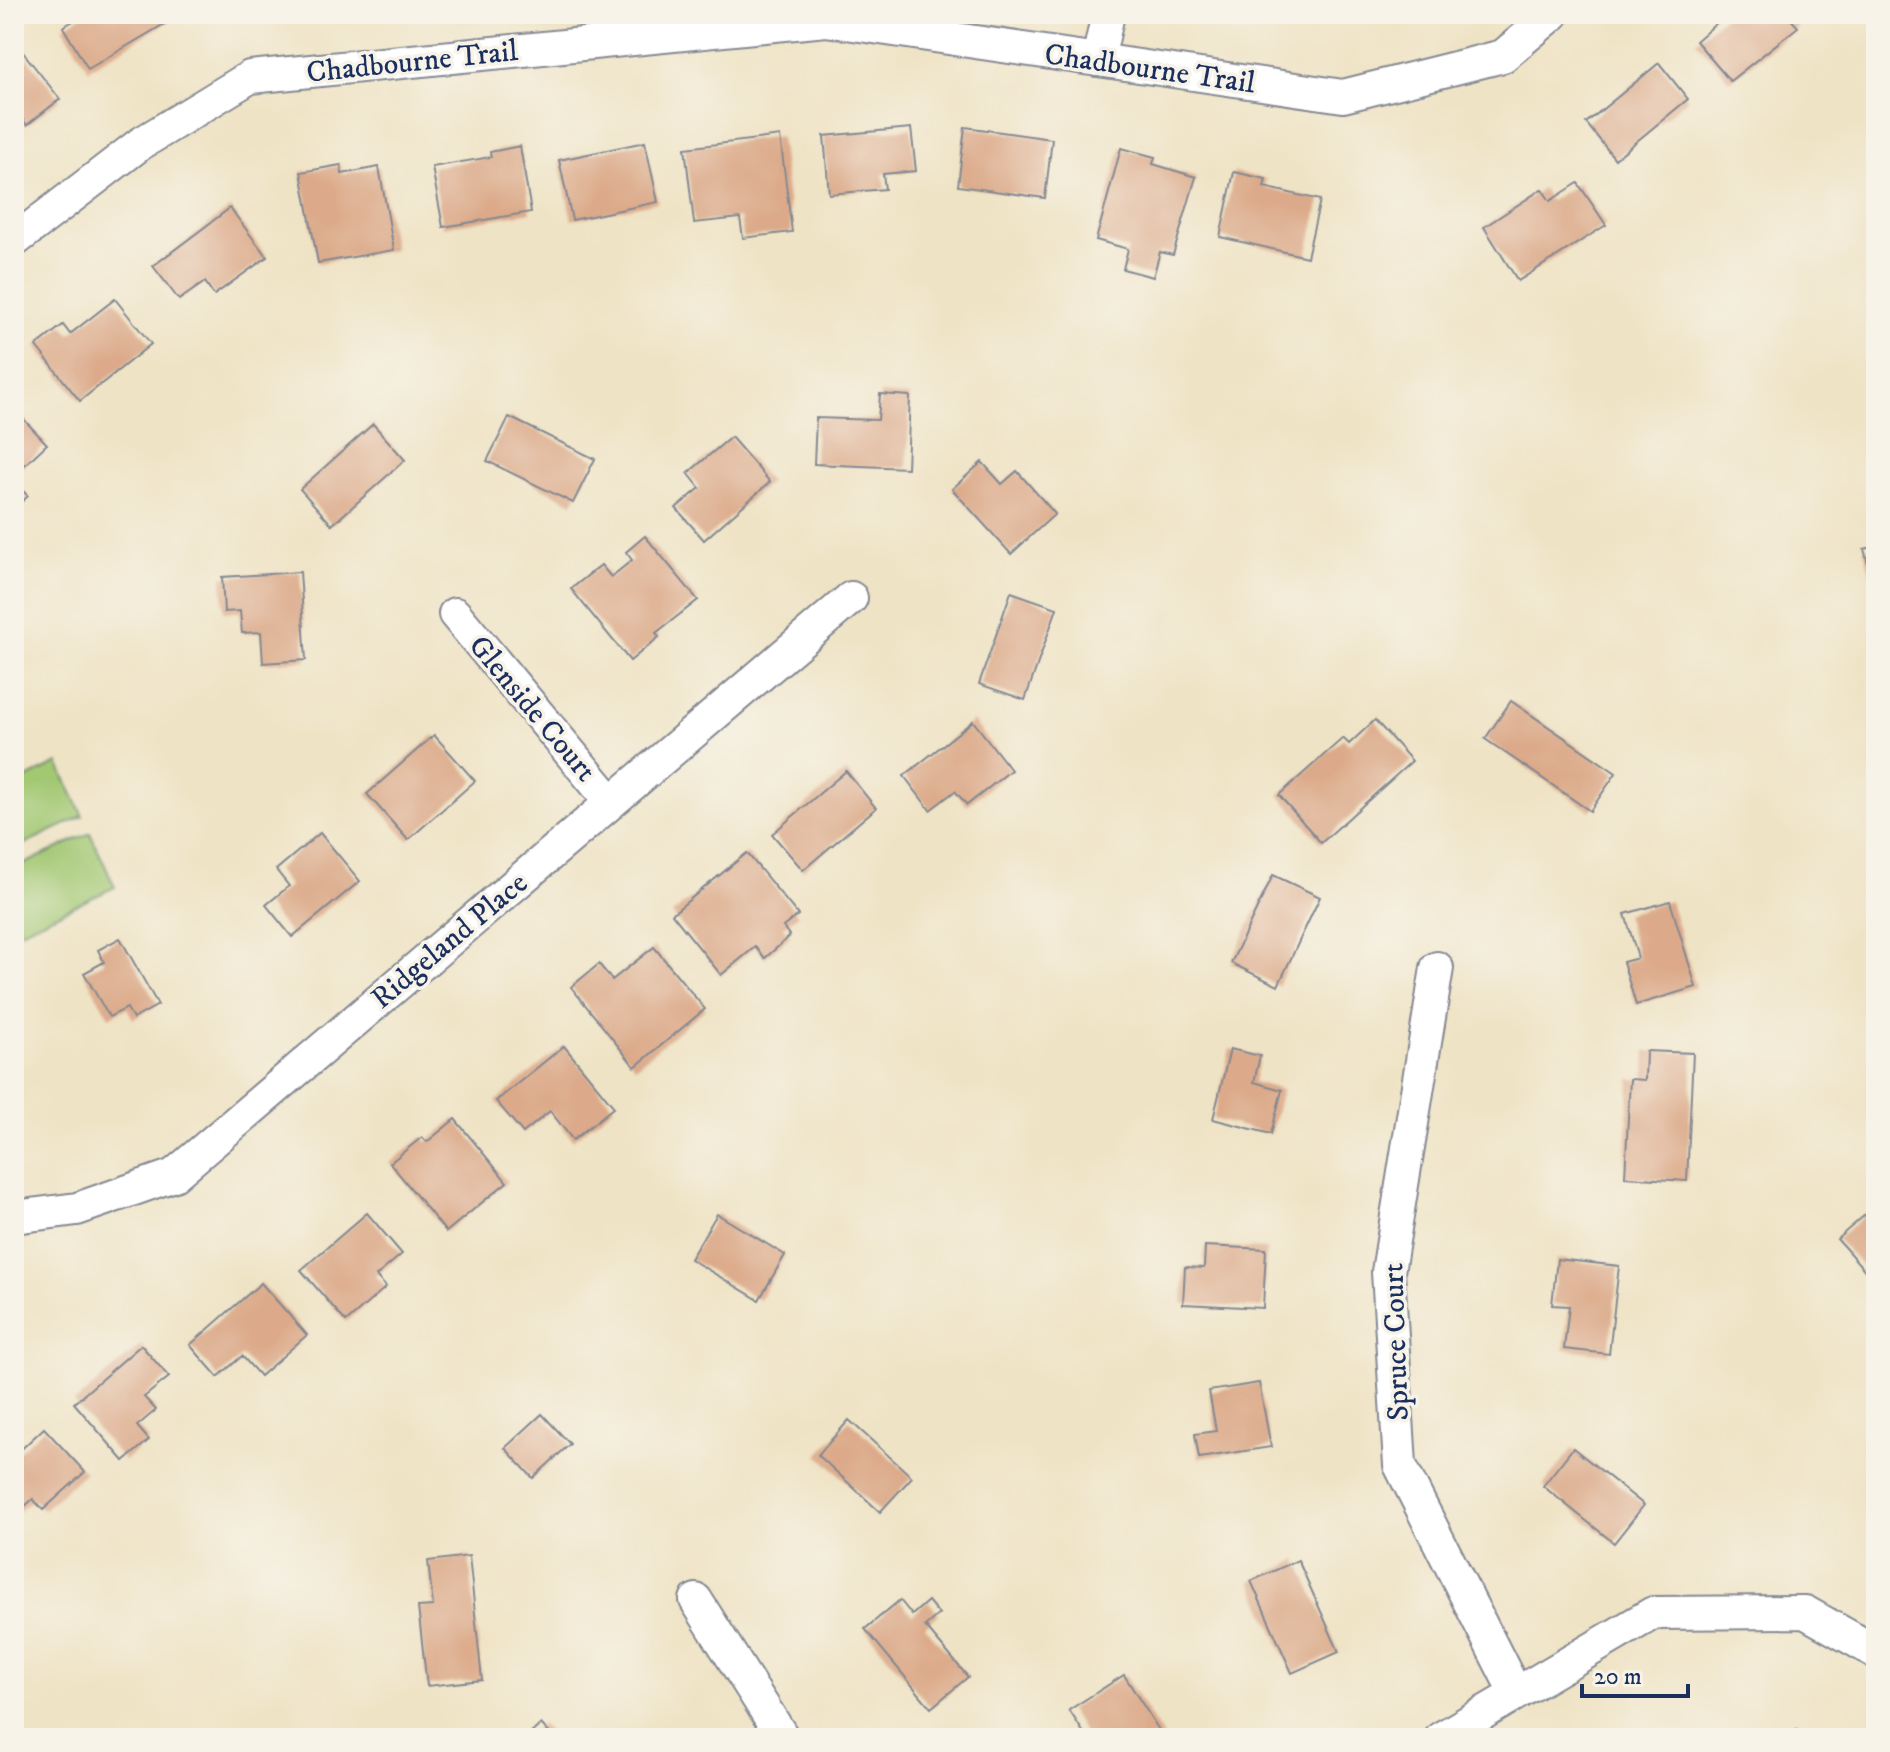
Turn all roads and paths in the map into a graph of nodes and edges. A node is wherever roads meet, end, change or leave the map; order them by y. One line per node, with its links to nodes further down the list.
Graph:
1 (1108, 14): 3 (street)
2 (1553, 14): 3 (street, Chadbourne Trail)
3 (1098, 60): 4 (street, Chadbourne Trail)
4 (14, 241)
5 (851, 598): 7 (street, Ridgeland Place)
6 (455, 614): 7 (street, Glenside Court)
7 (611, 802): 9 (street, Ridgeland Place)
8 (1437, 968): 12 (street, Spruce Court)
9 (14, 1217)
10 (696, 1600): 13 (street)
11 (1876, 1652): 12 (street)
12 (1515, 1692): 14 (street)
13 (783, 1738)
14 (1441, 1738)

